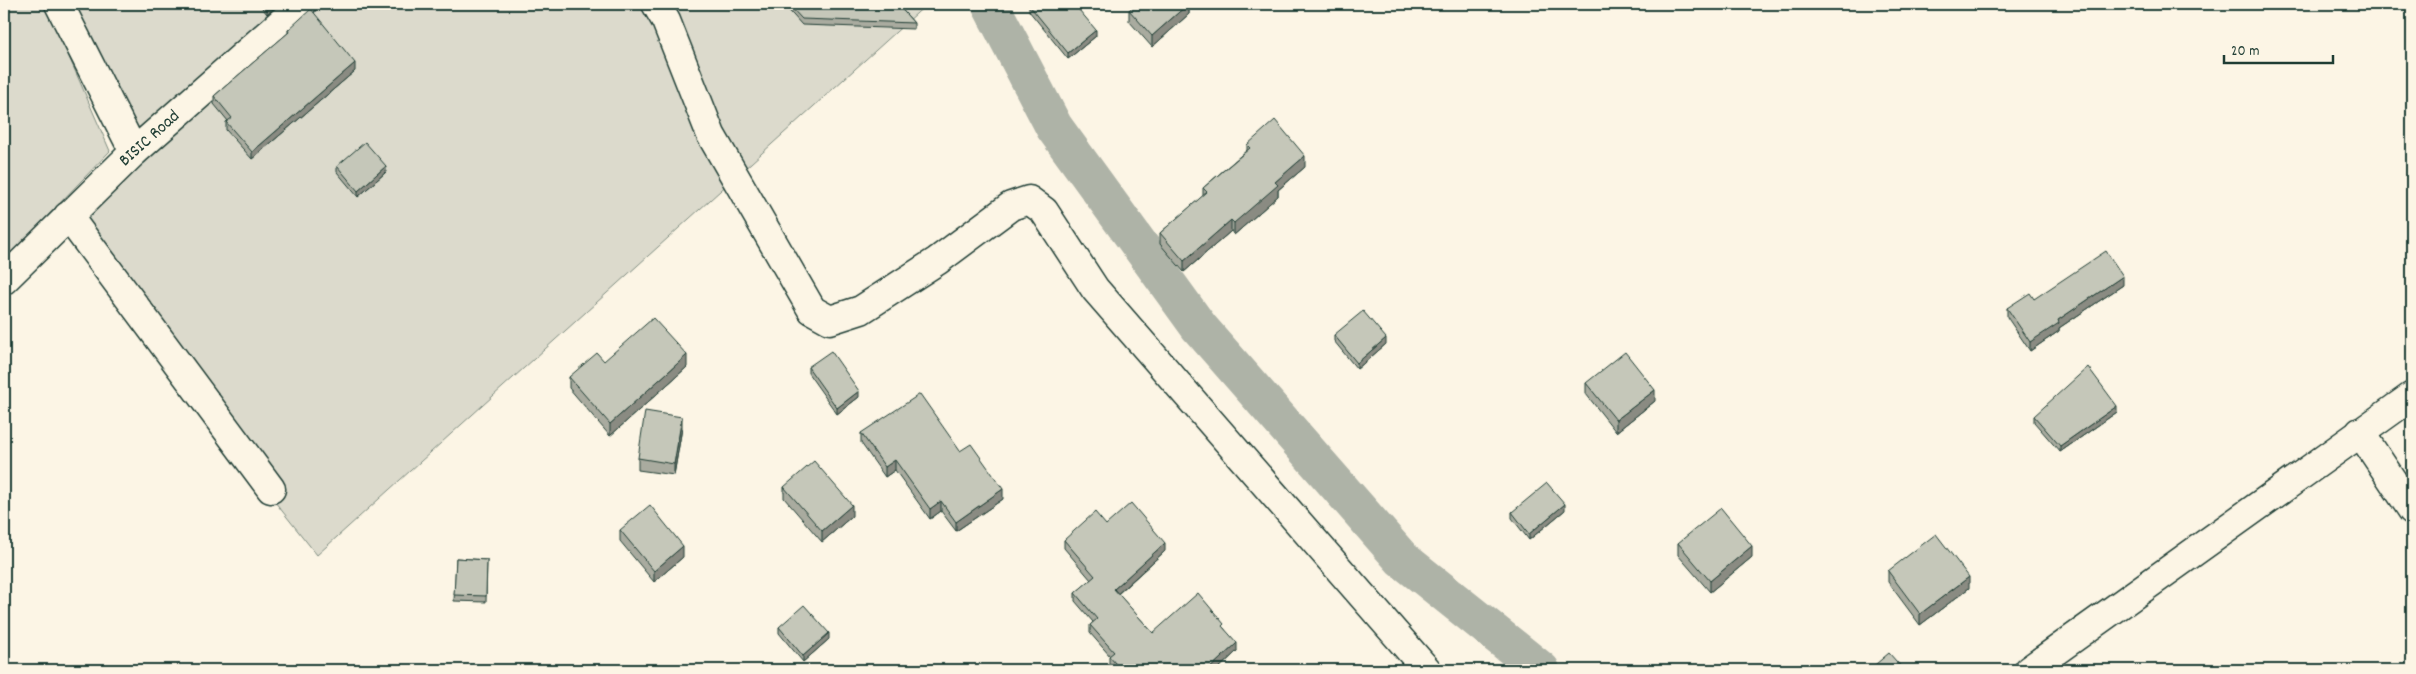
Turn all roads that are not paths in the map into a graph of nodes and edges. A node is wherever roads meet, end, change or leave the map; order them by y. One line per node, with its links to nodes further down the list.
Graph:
1 (59, 4): 4 (street)
2 (302, 4): 4 (street, BISIC Road)
3 (656, 4): 11 (street)
4 (134, 152): 5 (street, BISIC Road)
5 (68, 216): 6 (street, BISIC Road); 9 (street)
6 (4, 280)
7 (2412, 396): 8 (street)
8 (2360, 432): 10 (street); 12 (street)
9 (272, 490)
10 (2412, 510)
11 (1427, 670)
12 (2028, 670)

